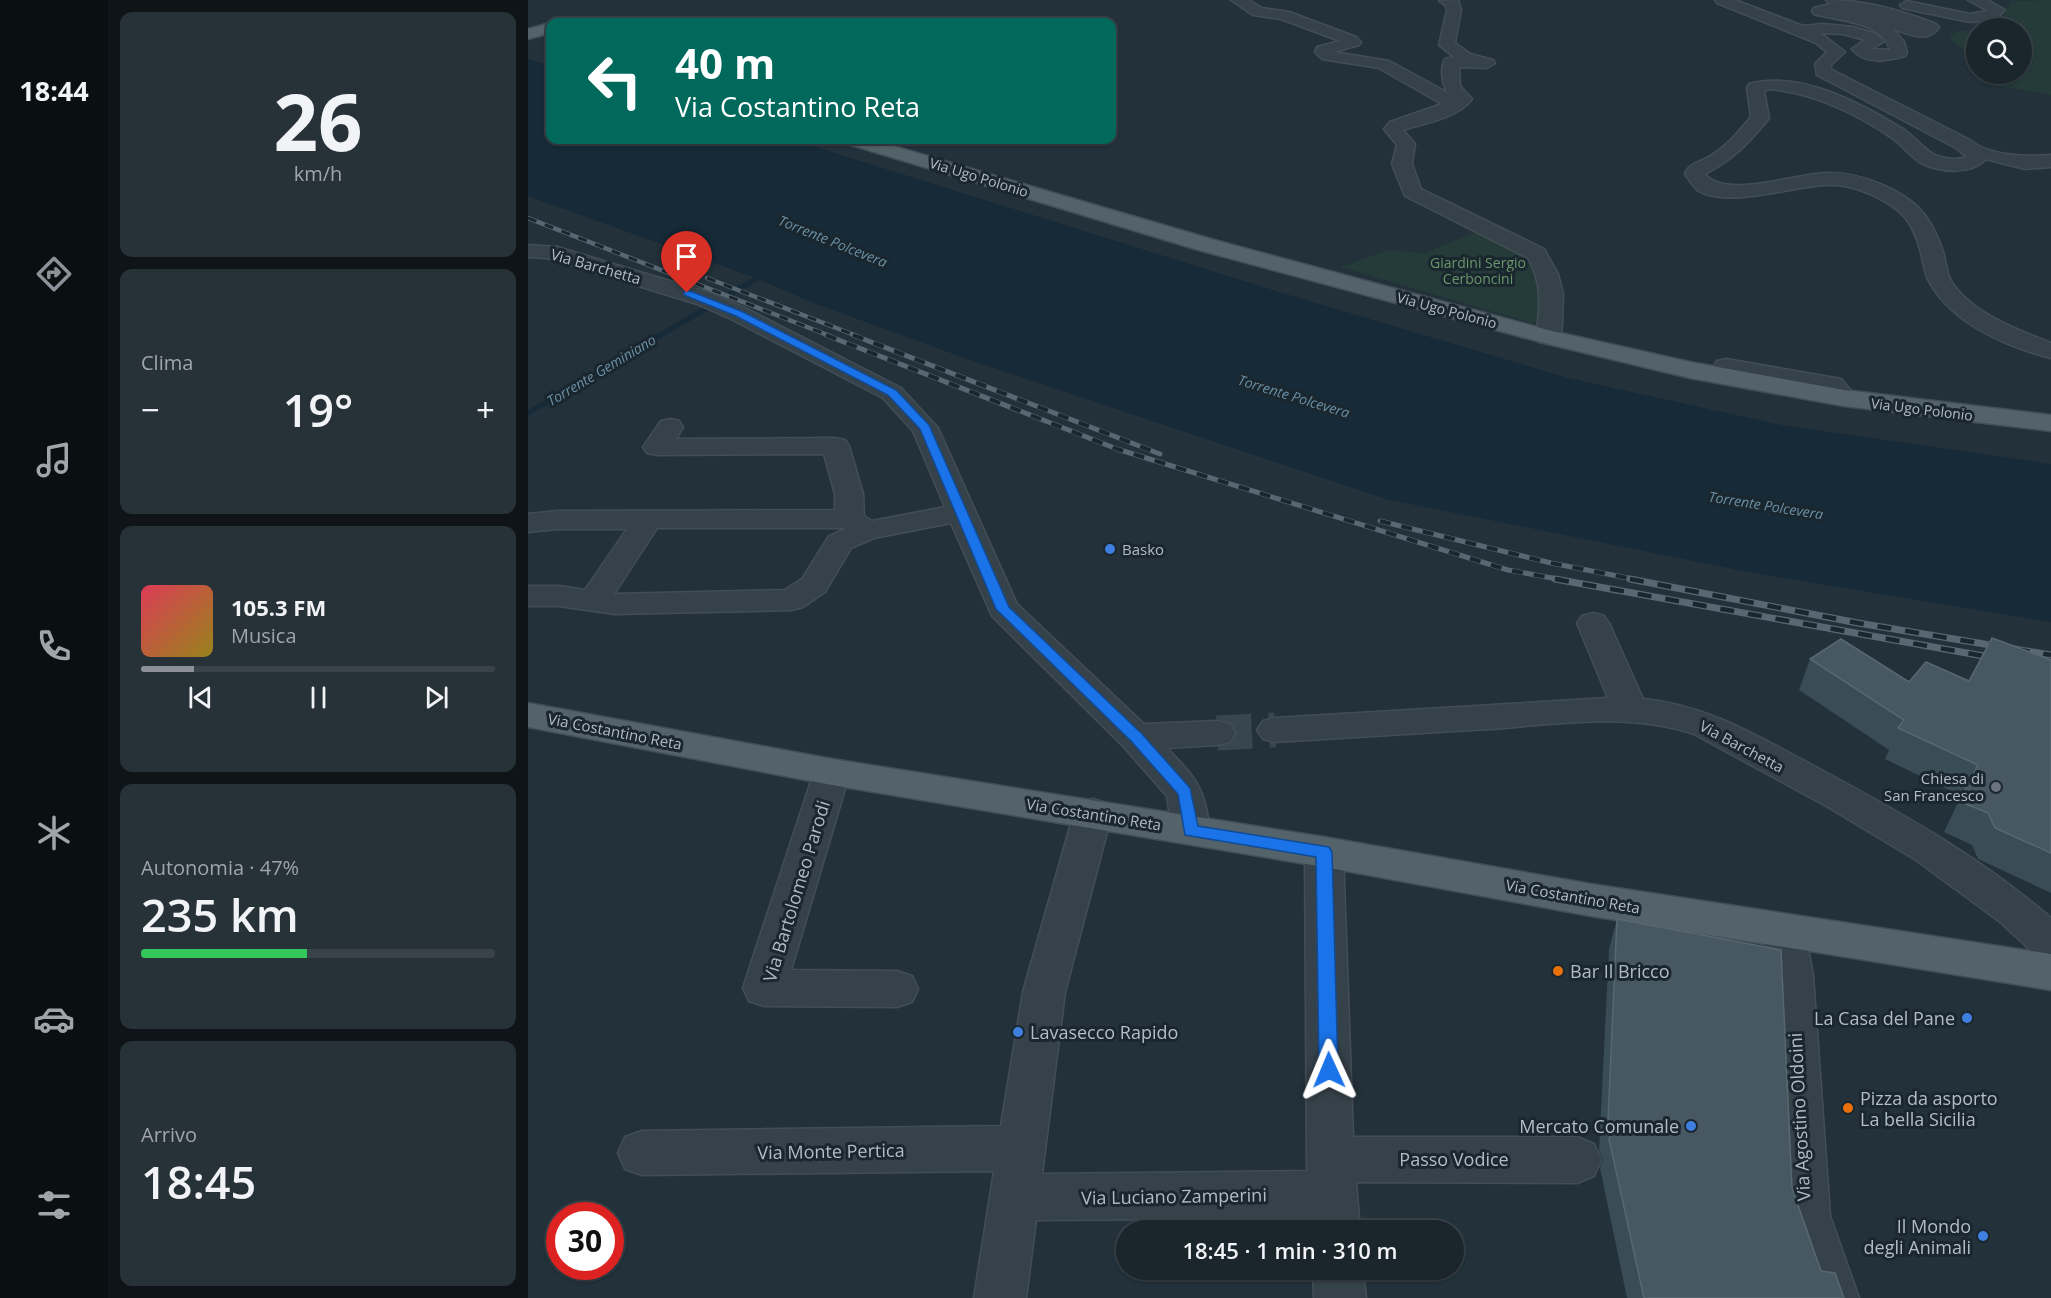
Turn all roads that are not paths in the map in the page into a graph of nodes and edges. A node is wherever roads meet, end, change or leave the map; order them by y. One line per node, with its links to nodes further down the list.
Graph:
1 (1238, 0): 8 (street)
2 (1722, 0): 7 (street)
3 (1833, 0): 7 (street)
4 (1879, 0): 5 (street)
5 (1975, 0)
6 (1446, 1): 8 (street)
7 (1802, 31): 11 (street)
8 (1455, 104): 15 (street)
9 (868, 144): 15 (main road, Via Ugo Polonio)
10 (2032, 145): 12 (street)
11 (1974, 151): 13 (street); 16 (street)
12 (2051, 154)
13 (2051, 161)
14 (528, 251): 21 (street, Via Barchetta)
15 (1548, 337): 18 (main road, Via Ugo Polonio)
16 (2051, 351)
17 (1726, 366): 18 (street)
18 (1844, 398): 19 (main road, Via Ugo Polonio)
19 (2051, 423)
20 (670, 427): 24 (street)
21 (963, 512): 24 (street); 32 (street, Via Barchetta)
22 (648, 520): 23 (street); 24 (street); 26 (street)
23 (528, 523)
24 (858, 525): 26 (street)
25 (528, 596): 26 (street)
26 (593, 601)
27 (1593, 623): 28 (street)
28 (1630, 711): 30 (street, Via Barchetta); 38 (street, Via Barchetta)
29 (528, 715): 33 (main road, Via Costantino Reta)
30 (1275, 730)
31 (1217, 733): 32 (street)
32 (1136, 737): 35 (street, Via Barchetta)
33 (832, 772): 34 (main road, Via Costantino Reta); 40 (street, Via Bartolomeo Parodi)
34 (1093, 813): 35 (main road, Via Costantino Reta); 43 (street)
35 (1191, 831): 36 (main road, Via Costantino Reta)
36 (1324, 852): 37 (main road, Via Costantino Reta); 44 (street)
37 (1784, 932): 39 (main road, Via Costantino Reta); 48 (street, Via Agostino Oldoini)
38 (2051, 943)
39 (2051, 972)
40 (897, 990)
41 (642, 1153): 43 (street, Via Monte Pertica)
42 (1577, 1160): 44 (street, Passo Vodice)
43 (1018, 1170): 44 (street, Via Luciano Zamperini); 46 (street)
44 (1333, 1194)
45 (1339, 1280): 47 (street)
46 (1000, 1298)
47 (1340, 1298)
48 (1833, 1298)

